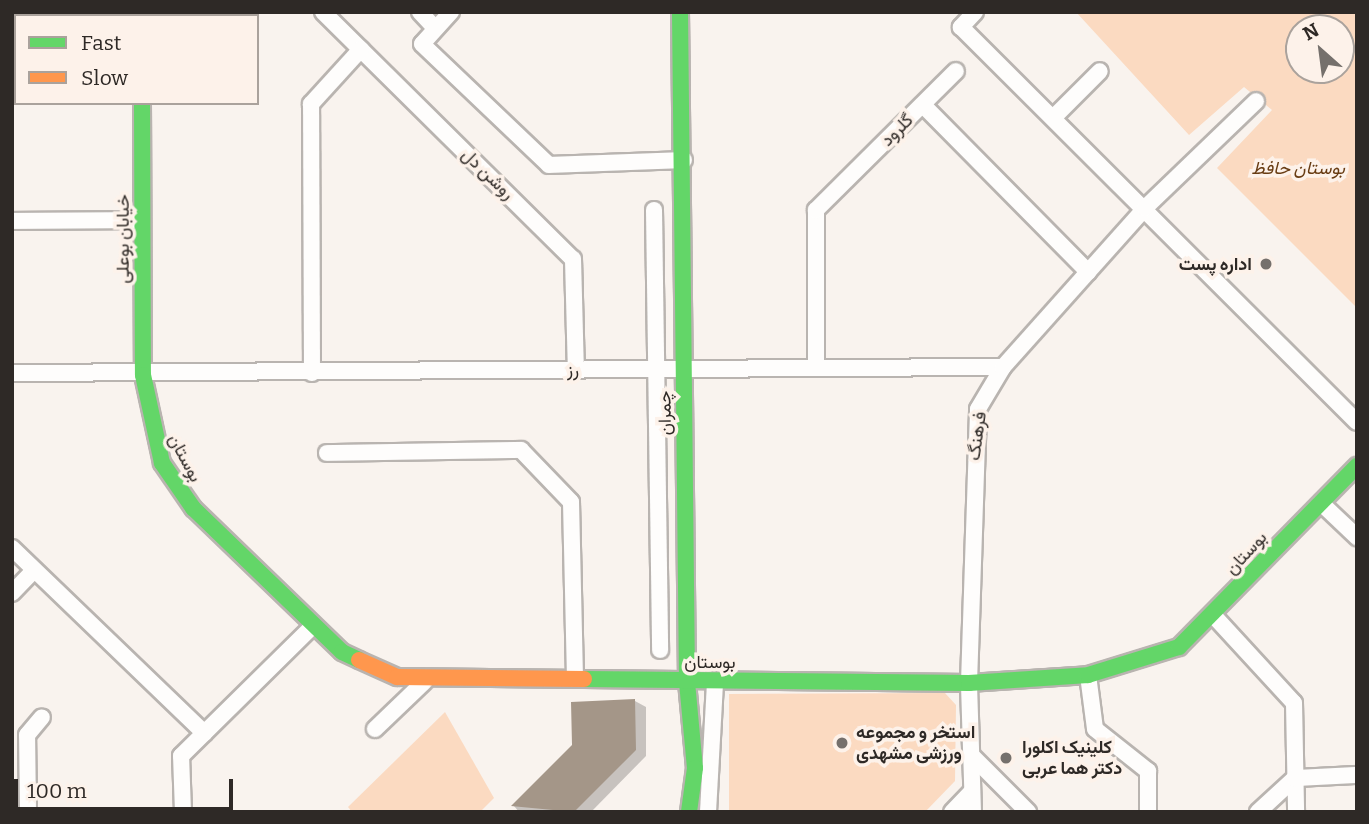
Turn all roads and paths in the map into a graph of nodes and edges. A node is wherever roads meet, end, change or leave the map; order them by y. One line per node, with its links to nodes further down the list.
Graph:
1 (323, 12): 7 (street, روشن دل)
2 (420, 12): 6 (street)
3 (451, 12): 6 (street)
4 (680, 12): 14 (street, چمران)
5 (975, 12): 13 (street)
6 (435, 28): 14 (street)
7 (360, 49): 22 (street, روشن دل); 25 (street)
8 (956, 71): 12 (street)
9 (1100, 71): 13 (street)
10 (1256, 101): 15 (street, فرهنگ)
11 (142, 105): 17 (street, خیابان بوعلی)
12 (923, 105): 19 (street, گلرود); 21 (street, گلرود)
13 (1053, 118): 15 (street)
14 (684, 160): 26 (street, چمران)
15 (1145, 208): 19 (street, فرهنگ); 28 (street)
16 (654, 210): 23 (street)
17 (142, 220): 18 (street); 27 (street, خیابان بوعلی)
18 (12, 221)
19 (1088, 272): 20 (street, فرهنگ)
20 (1003, 367): 21 (street, رز); 44 (street, فرهنگ)
21 (816, 368): 26 (street, رز)
22 (576, 370): 23 (street, رز); 25 (street, رز)
23 (657, 372): 26 (street, رز); 38 (street)
24 (12, 373): 27 (street, رز)
25 (312, 373): 27 (street, رز)
26 (684, 373): 43 (street, چمران)
27 (144, 375): 37 (street, بوستان)
28 (1357, 422)
29 (327, 453): 40 (street)
30 (1357, 466): 31 (street, بوستان)
31 (1321, 503): 32 (street); 36 (street, بوستان)
32 (1357, 537)
33 (12, 548): 34 (street)
34 (34, 570): 35 (street); 47 (street)
35 (12, 593)
36 (1213, 616): 39 (street, بوستان); 50 (street)
37 (313, 626): 41 (street, بوستان); 47 (street)
38 (660, 650)
39 (1088, 675): 44 (street, بوستان); 59 (street)
40 (575, 678): 41 (street, بوستان); 43 (street, بوستان)
41 (424, 681): 46 (street)
42 (715, 681): 43 (street, بوستان); 44 (street, بوستان); 55 (street)
43 (687, 682): 54 (street, چمران)
44 (969, 682): 48 (street, فرهنگ)
45 (43, 717): 52 (street)
46 (375, 729)
47 (204, 733): 53 (street)
48 (971, 754): 51 (street, فرهنگ); 58 (street)
49 (1357, 775): 50 (street)
50 (1295, 778): 60 (street); 61 (street)
51 (972, 791): 56 (street); 57 (street, فرهنگ)
52 (28, 812)
53 (183, 812)
54 (689, 812)
55 (708, 812)
56 (952, 812)
57 (973, 812)
58 (1028, 812)
59 (1149, 812)
60 (1258, 812)
61 (1296, 812)

